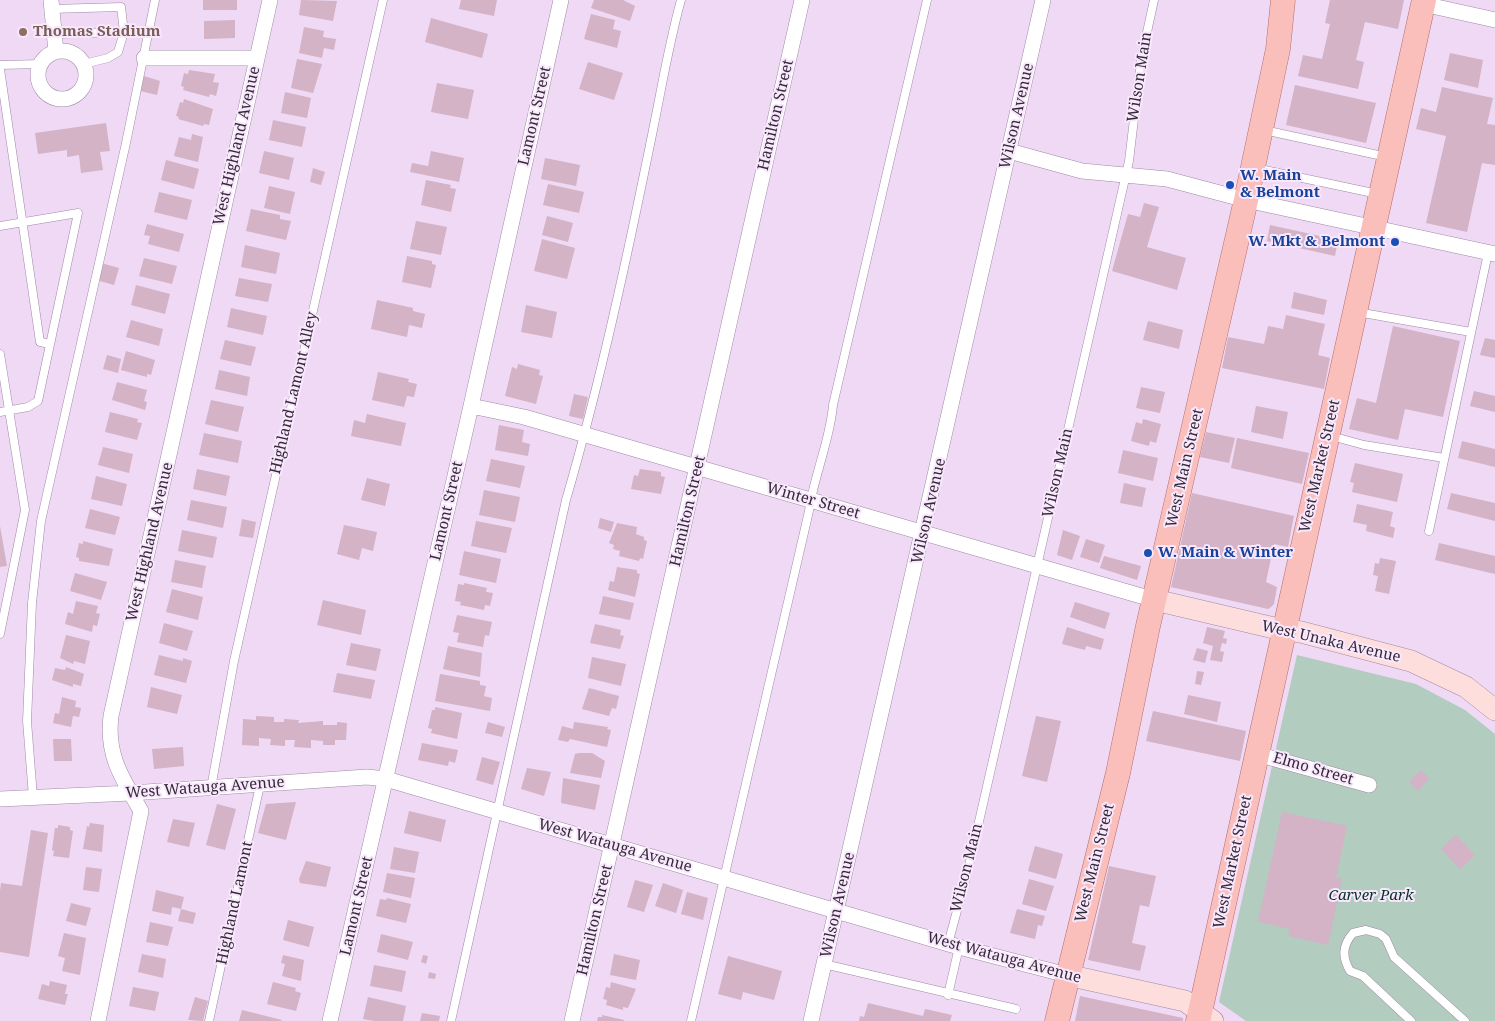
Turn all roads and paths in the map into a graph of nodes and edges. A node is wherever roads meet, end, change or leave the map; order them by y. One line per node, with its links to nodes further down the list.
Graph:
1 (155, 0): 17 (lane)
2 (270, 0): 18 (street, West Highland Avenue)
3 (383, 0): 57 (lane, Highland Lamont Alley)
4 (561, 0): 37 (street, Lamont Street)
5 (681, 0): 40 (lane)
6 (802, 0): 42 (street, Hamilton Street)
7 (927, 0): 43 (lane)
8 (1043, 0): 23 (street, Wilson Avenue)
9 (1154, 0): 26 (lane, Wilson Main)
10 (1283, 0): 22 (main road, West Main Street)
11 (1423, 2): 13 (street); 24 (main road, West Market Street)
12 (51, 4): 14 (lane); 15 (street)
13 (1495, 20)
14 (124, 32): 15 (lane); 20 (lane)
15 (54, 34): 16 (street)
16 (56, 52): 19 (street); 20 (street)
17 (144, 58): 18 (street); 59 (lane)
18 (257, 58): 58 (street, West Highland Avenue)
19 (42, 64): 20 (street); 21 (lane)
20 (84, 64)
21 (0, 67): 29 (lane)
22 (1261, 130): 24 (lane); 25 (main road, West Main Street)
23 (1009, 152): 26 (street); 45 (street, Wilson Avenue)
24 (1389, 157): 27 (main road, West Market Street)
25 (1253, 168): 27 (lane); 28 (main road, West Main Street)
26 (1126, 174): 28 (street); 46 (lane, Wilson Main)
27 (1380, 194): 31 (main road, West Market Street)
28 (1246, 200): 31 (street); 49 (main road, West Main Street)
29 (22, 222): 30 (lane); 35 (lane); 35 (lane)
30 (0, 226)
31 (1373, 227): 32 (street); 33 (main road, West Market Street)
32 (1491, 254): 34 (lane)
33 (1355, 312): 34 (lane); 39 (main road, West Market Street)
34 (1471, 332): 41 (lane)
35 (50, 344): 38 (lane)
36 (0, 354): 38 (lane)
37 (471, 406): 40 (street, Winter Street); 54 (street, Lamont Street)
38 (4, 411): 47 (lane)
39 (1327, 435): 41 (lane); 50 (main road, West Market Street)
40 (585, 436): 42 (street, Winter Street); 61 (lane)
41 (1444, 458): 44 (lane)
42 (698, 468): 43 (street, Winter Street); 62 (street, Hamilton Street)
43 (811, 500): 45 (street, Winter Street); 63 (lane)
44 (1429, 531)
45 (924, 534): 46 (street, Winter Street); 64 (street, Wilson Avenue)
46 (1037, 567): 49 (street, Winter Street); 65 (lane, Wilson Main)
47 (9, 598): 48 (lane); 51 (lane)
48 (0, 600)
49 (1155, 600): 50 (main road, West Unaka Avenue); 67 (main road, West Main Street)
50 (1284, 630): 52 (main road, West Unaka Avenue); 53 (main road, West Market Street)
51 (0, 634)
52 (1495, 710)
53 (1257, 754): 56 (street, Elmo Street); 70 (main road, West Market Street)
54 (386, 779): 55 (street, West Watauga Avenue); 61 (street, West Watauga Avenue); 73 (street, Lamont Street)
55 (260, 785): 57 (street, West Watauga Avenue); 72 (lane, Highland Lamont)
56 (1369, 785)
57 (211, 788): 58 (street, West Watauga Avenue)
58 (131, 793): 59 (street, West Watauga Avenue); 71 (street, West Highland Avenue)
59 (33, 798): 60 (street, West Watauga Avenue)
60 (0, 799)
61 (498, 812): 62 (street, West Watauga Avenue); 74 (lane)
62 (613, 846): 63 (street, West Watauga Avenue); 75 (street, Hamilton Street)
63 (724, 877): 64 (street, West Watauga Avenue); 76 (lane)
64 (836, 910): 65 (street, West Watauga Avenue); 66 (street, Wilson Avenue)
65 (954, 946): 67 (street, West Watauga Avenue); 68 (lane, Wilson Main)
66 (824, 964): 68 (lane); 77 (street, Wilson Avenue)
67 (1067, 975): 70 (main road, West Watauga Avenue); 78 (main road, West Main Street)
68 (948, 995): 69 (lane)
69 (1016, 1009)
70 (1204, 1018)
71 (98, 1021)
72 (209, 1021)
73 (330, 1021)
74 (451, 1021)
75 (572, 1021)
76 (691, 1021)
77 (811, 1021)
78 (1057, 1021)
79 (1412, 1021): 80 (lane)
80 (1465, 1021)

